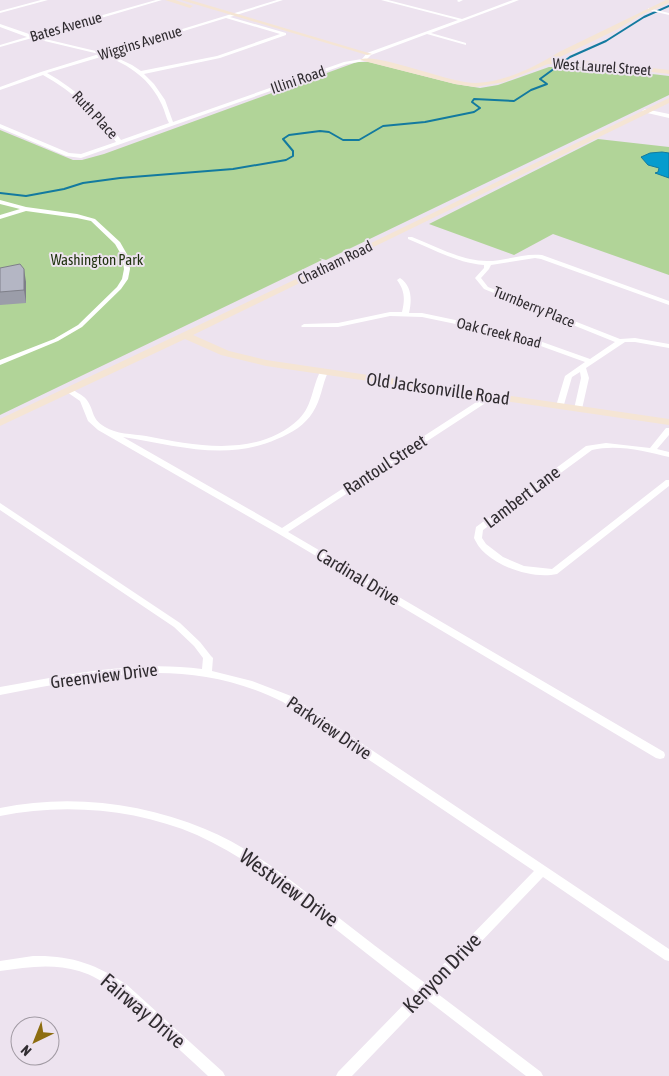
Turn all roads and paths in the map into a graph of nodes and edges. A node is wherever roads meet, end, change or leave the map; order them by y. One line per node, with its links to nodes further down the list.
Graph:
1 (33, 0): 10 (street)
2 (46, 0): 10 (street)
3 (160, 0): 19 (street, Bates Avenue)
4 (168, 0): 15 (street)
5 (184, 0): 13 (street)
6 (281, 0): 13 (street, Wiggins Avenue)
7 (383, 0): 16 (street)
8 (517, 0): 16 (street, Illini Road)
9 (669, 1): 11 (street)
10 (0, 10)
11 (652, 10): 12 (street); 25 (street)
12 (660, 12): 14 (street)
13 (233, 14): 15 (street, Wiggins Avenue); 22 (street)
14 (669, 14)
15 (226, 17): 23 (street, Wiggins Avenue); 28 (street)
16 (462, 20): 18 (street, Illini Road)
17 (0, 26): 19 (street)
18 (426, 33): 20 (street); 22 (street, Illini Road)
19 (33, 36): 21 (street, Bates Avenue); 23 (street)
20 (464, 44)
21 (0, 46)
22 (370, 54): 24 (street, Illini Road)
23 (103, 55): 27 (street, Wiggins Avenue); 28 (street)
24 (363, 60): 25 (street, West Laurel Street); 33 (street, Illini Road)
25 (547, 62): 26 (street, West Laurel Street)
26 (669, 72)
27 (43, 73): 29 (street, Wiggins Avenue); 37 (street, Ruth Place)
28 (140, 73): 31 (street)
29 (0, 90)
30 (669, 100): 32 (street, Chatham Road)
31 (167, 110): 33 (street); 35 (street)
32 (645, 111): 34 (street); 46 (street, Chatham Road)
33 (189, 118): 35 (street, Illini Road)
34 (669, 118)
35 (172, 124): 37 (street, Illini Road)
36 (0, 126): 37 (street, Illini Road)
37 (120, 143)
38 (0, 202): 39 (street)
39 (26, 209): 40 (street); 55 (street)
40 (0, 217)
41 (410, 238): 42 (street)
42 (488, 263): 44 (street, Turnberry Place); 49 (street, Turnberry Place)
43 (400, 280): 45 (street)
44 (669, 303)
45 (405, 313): 47 (street, Oak Creek Road); 54 (street, Oak Creek Road)
46 (218, 319): 48 (street, Chatham Road); 53 (street)
47 (304, 326)
48 (185, 335): 50 (street); 52 (street, Chatham Road)
49 (625, 340): 51 (street); 54 (street)
50 (210, 346): 52 (street); 53 (street, Old Jacksonville Road)
51 (669, 346)
52 (152, 350): 58 (street, Chatham Road)
53 (248, 360): 57 (street, Old Jacksonville Road)
54 (591, 362): 56 (street)
55 (0, 363)
56 (584, 368): 60 (street); 61 (street)
57 (324, 372): 59 (street, Old Jacksonville Road); 65 (street)
58 (68, 390): 63 (street, Chatham Road); 65 (street, Cardinal Drive)
59 (484, 395): 60 (street, Old Jacksonville Road); 70 (street, Rantoul Street)
60 (560, 406): 61 (street, Old Jacksonville Road)
61 (578, 408): 62 (street, Old Jacksonville Road)
62 (669, 422)
63 (0, 423)
64 (669, 430): 66 (street)
65 (113, 434): 70 (street, Cardinal Drive)
66 (652, 451): 67 (street, Lambert Lane); 68 (street, Lambert Lane)
67 (669, 455)
68 (669, 482)
69 (0, 506): 71 (street)
70 (282, 532): 73 (street, Cardinal Drive)
71 (208, 673): 72 (street, Greenview Drive); 75 (street, Parkview Drive)
72 (0, 691)
73 (660, 755)
74 (0, 812): 78 (street, Westview Drive)
75 (542, 871): 76 (street, Parkview Drive); 78 (street, Kenyon Drive)
76 (669, 956)
77 (0, 966): 79 (street, Fairway Drive)
78 (425, 991): 80 (street, Kenyon Drive); 81 (street, Westview Drive)
79 (218, 1076)
80 (343, 1076)
81 (536, 1076)

